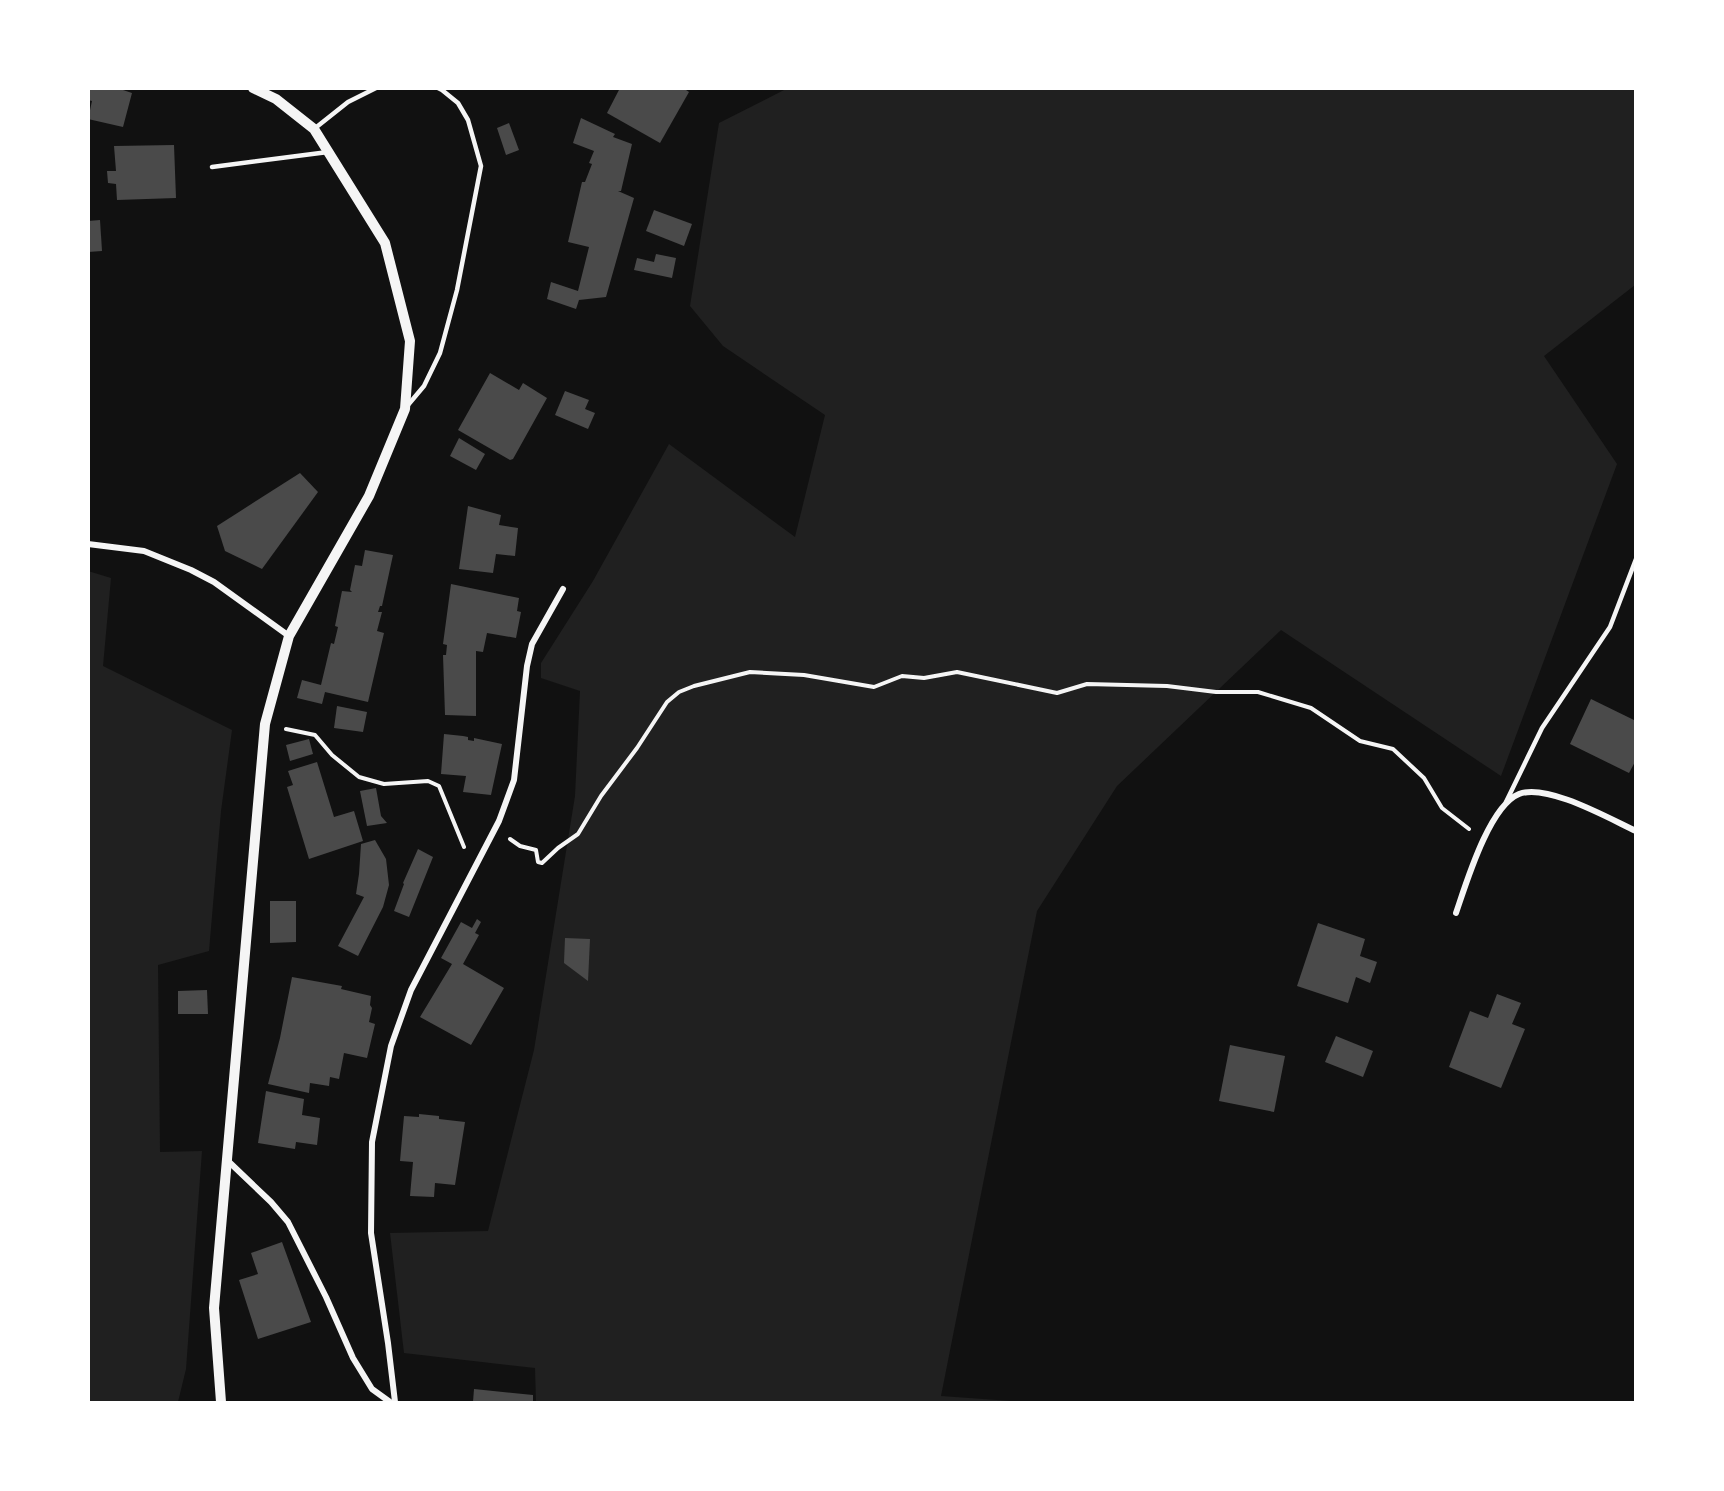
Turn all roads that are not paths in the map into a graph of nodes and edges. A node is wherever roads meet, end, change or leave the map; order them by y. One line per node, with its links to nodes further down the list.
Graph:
1 (253, 88): 4 (street)
2 (376, 88): 4 (lane)
3 (438, 88): 7 (lane)
4 (314, 129): 5 (street)
5 (329, 152): 6 (lane); 7 (street)
6 (212, 167)
7 (405, 409): 11 (street)
8 (88, 544): 11 (street)
9 (1635, 559): 12 (lane)
10 (563, 589): 18 (street)
11 (289, 636): 15 (street)
12 (1505, 806): 13 (street); 14 (street)
13 (1635, 831)
14 (1456, 913)
15 (226, 1160): 16 (street); 17 (street)
16 (221, 1402)
17 (390, 1402)
18 (395, 1402)

